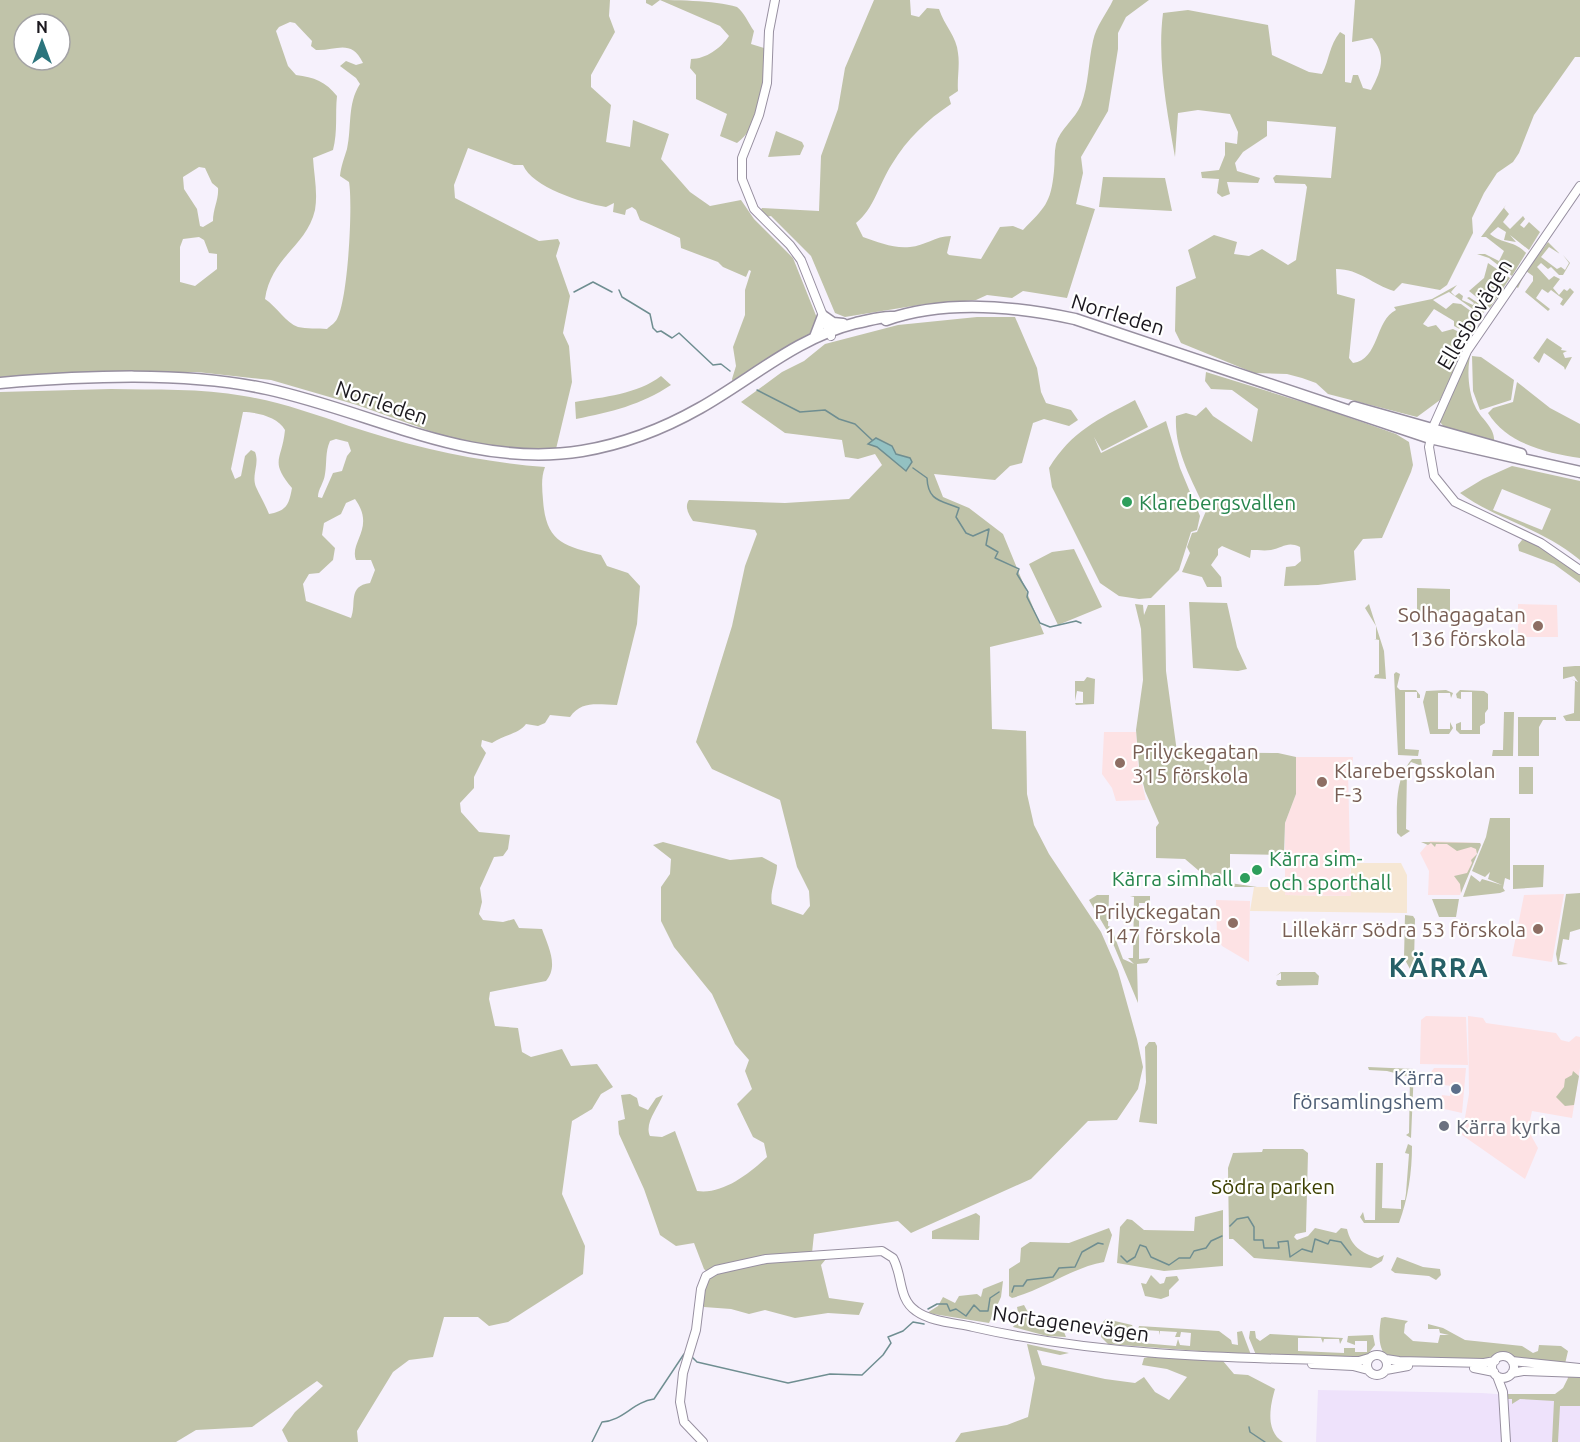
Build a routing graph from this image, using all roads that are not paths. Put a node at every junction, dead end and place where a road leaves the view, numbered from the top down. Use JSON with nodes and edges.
{"nodes":[{"id":1,"x":775,"y":0,"type":"edge"},
{"id":2,"x":1580,"y":186,"type":"edge"},
{"id":3,"x":823,"y":316,"type":"junction"},
{"id":4,"x":893,"y":317,"type":"junction"},
{"id":5,"x":858,"y":323,"type":"junction"},
{"id":6,"x":830,"y":333,"type":"junction"},
{"id":7,"x":815,"y":337,"type":"junction"},
{"id":8,"x":0,"y":383,"type":"edge"},
{"id":9,"x":738,"y":386,"type":"junction"},
{"id":10,"x":1431,"y":433,"type":"junction"},
{"id":11,"x":1580,"y":465,"type":"edge"},
{"id":12,"x":1580,"y":472,"type":"edge"},
{"id":13,"x":1580,"y":570,"type":"edge"},
{"id":14,"x":1369,"y":1358,"type":"junction"},
{"id":15,"x":1386,"y":1359,"type":"junction"},
{"id":16,"x":1289,"y":1360,"type":"junction"},
{"id":17,"x":1495,"y":1361,"type":"junction"},
{"id":18,"x":1512,"y":1361,"type":"junction"},
{"id":19,"x":1580,"y":1368,"type":"edge"},
{"id":20,"x":1368,"y":1370,"type":"junction"},
{"id":21,"x":1386,"y":1370,"type":"junction"},
{"id":22,"x":1580,"y":1373,"type":"edge"},
{"id":23,"x":1496,"y":1374,"type":"junction"},
{"id":24,"x":1510,"y":1375,"type":"junction"},
{"id":25,"x":1503,"y":1392,"type":"junction"},
{"id":26,"x":703,"y":1442,"type":"edge"},
{"id":27,"x":1506,"y":1442,"type":"edge"}],
"edges":[{"from":1,"to":3,"type":"street"},
{"from":2,"to":10,"type":"street","name":"Ellesbovägen"},
{"from":3,"to":5,"type":"highway"},
{"from":3,"to":6,"type":"street"},
{"from":3,"to":7,"type":"highway"},
{"from":4,"to":5,"type":"highway","name":"Norrleden"},
{"from":4,"to":6,"type":"highway","name":"Norrleden"},
{"from":4,"to":10,"type":"highway","name":"Norrleden"},
{"from":5,"to":6,"type":"highway","name":"Norrleden"},
{"from":6,"to":7,"type":"highway","name":"Norrleden"},
{"from":6,"to":9,"type":"highway","name":"Norrleden"},
{"from":7,"to":9,"type":"highway","name":"Norrleden"},
{"from":8,"to":9,"type":"highway","name":"Norrleden"},
{"from":10,"to":11,"type":"highway","name":"Norrleden"},
{"from":10,"to":12,"type":"highway","name":"Norrleden"},
{"from":10,"to":13,"type":"street","name":"Ellesbovägen"},
{"from":14,"to":15,"type":"street","name":"Nortagenevägen"},
{"from":14,"to":16,"type":"street","name":"Nortagenevägen"},
{"from":14,"to":20,"type":"street"},
{"from":15,"to":17,"type":"street","name":"Nortagenevägen"},
{"from":15,"to":21,"type":"street"},
{"from":16,"to":20,"type":"street","name":"Nortagenevägen"},
{"from":16,"to":26,"type":"street","name":"Nortagenevägen"},
{"from":17,"to":18,"type":"street","name":"Nortagenevägen"},
{"from":17,"to":23,"type":"street"},
{"from":18,"to":19,"type":"street","name":"Nortagenevägen"},
{"from":18,"to":24,"type":"street"},
{"from":20,"to":21,"type":"street","name":"Nortagenevägen"},
{"from":21,"to":23,"type":"street","name":"Nortagenevägen"},
{"from":22,"to":24,"type":"street","name":"Nortagenevägen"},
{"from":23,"to":24,"type":"street","name":"Nortagenevägen"},
{"from":23,"to":25,"type":"street"},
{"from":24,"to":25,"type":"street"},
{"from":25,"to":27,"type":"street"}]}
